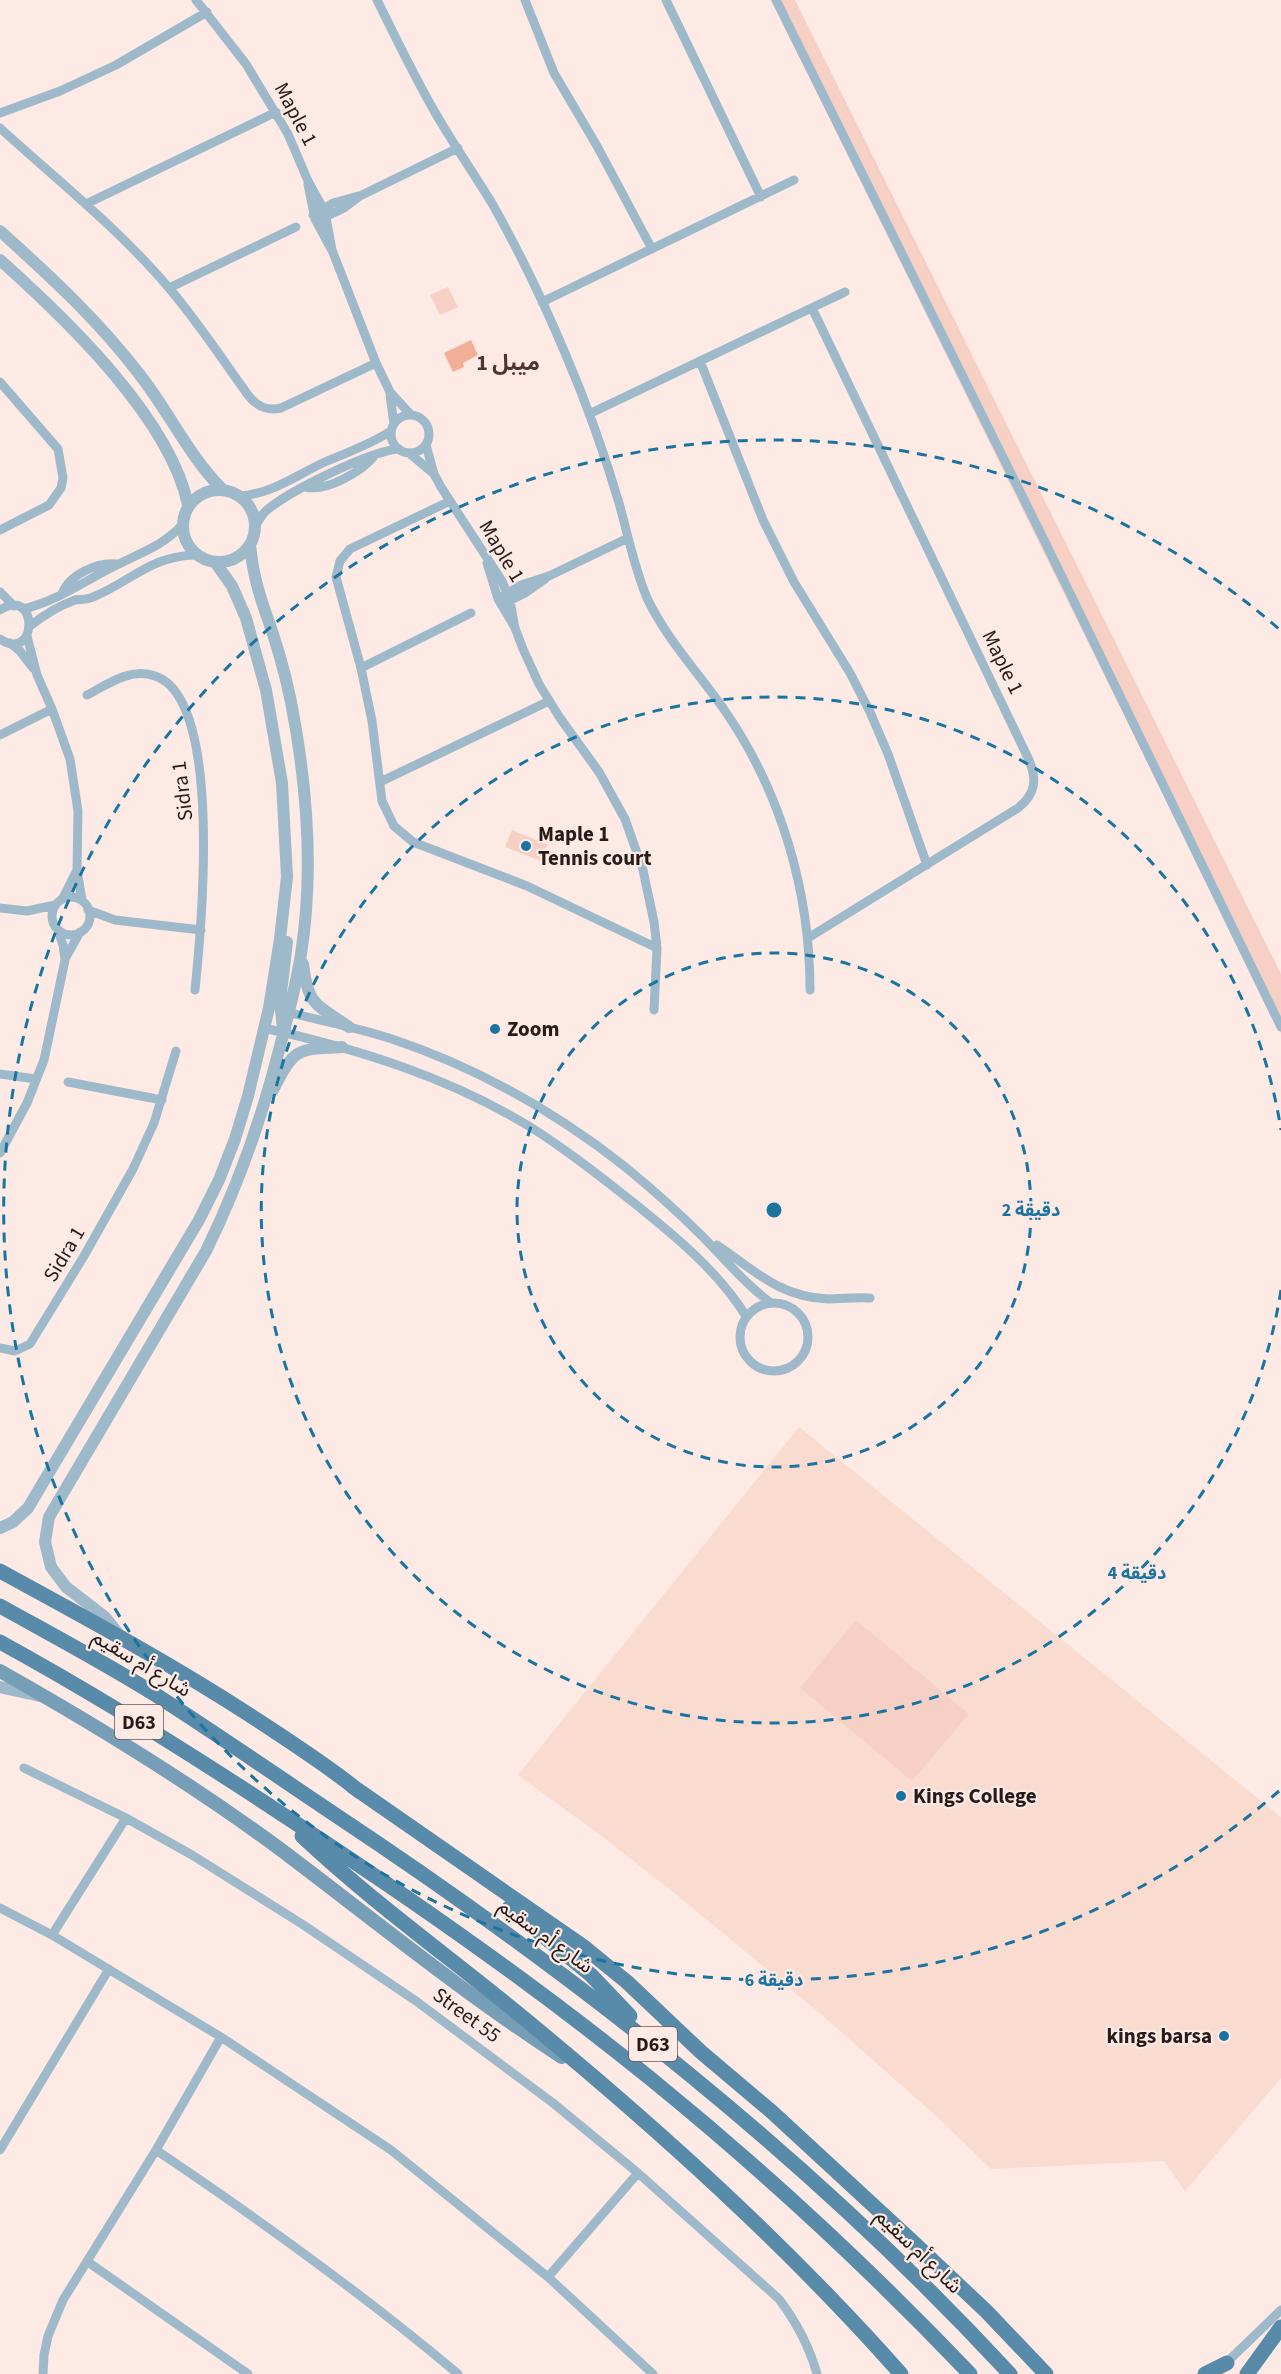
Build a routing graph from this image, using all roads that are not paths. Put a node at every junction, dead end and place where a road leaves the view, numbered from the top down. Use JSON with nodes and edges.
{"nodes":[{"id":1,"x":196,"y":0,"type":"edge"},
{"id":2,"x":377,"y":0,"type":"edge"},
{"id":3,"x":525,"y":0,"type":"edge"},
{"id":4,"x":666,"y":0,"type":"edge"},
{"id":5,"x":777,"y":0,"type":"edge"},
{"id":6,"x":207,"y":12,"type":"junction"},
{"id":7,"x":276,"y":112,"type":"junction"},
{"id":8,"x":0,"y":113,"type":"edge"},
{"id":9,"x":0,"y":128,"type":"edge"},
{"id":10,"x":458,"y":148,"type":"junction"},
{"id":11,"x":794,"y":180,"type":"dead end"},
{"id":12,"x":308,"y":182,"type":"junction"},
{"id":13,"x":760,"y":197,"type":"junction"},
{"id":14,"x":86,"y":204,"type":"junction"},
{"id":15,"x":325,"y":212,"type":"junction"},
{"id":16,"x":314,"y":218,"type":"junction"},
{"id":17,"x":296,"y":227,"type":"dead end"},
{"id":18,"x":0,"y":231,"type":"edge"},
{"id":19,"x":652,"y":249,"type":"junction"},
{"id":20,"x":332,"y":250,"type":"junction"},
{"id":21,"x":0,"y":260,"type":"edge"},
{"id":22,"x":169,"y":288,"type":"junction"},
{"id":23,"x":845,"y":292,"type":"dead end"},
{"id":24,"x":542,"y":302,"type":"junction"},
{"id":25,"x":812,"y":308,"type":"junction"},
{"id":26,"x":700,"y":361,"type":"junction"},
{"id":27,"x":376,"y":363,"type":"junction"},
{"id":28,"x":0,"y":381,"type":"edge"},
{"id":29,"x":390,"y":392,"type":"junction"},
{"id":30,"x":589,"y":414,"type":"junction"},
{"id":31,"x":411,"y":415,"type":"junction"},
{"id":32,"x":393,"y":428,"type":"junction"},
{"id":33,"x":426,"y":445,"type":"junction"},
{"id":34,"x":399,"y":449,"type":"junction"},
{"id":35,"x":409,"y":453,"type":"junction"},
{"id":36,"x":434,"y":474,"type":"junction"},
{"id":37,"x":222,"y":489,"type":"junction"},
{"id":38,"x":241,"y":496,"type":"junction"},
{"id":39,"x":450,"y":501,"type":"junction"},
{"id":40,"x":189,"y":505,"type":"junction"},
{"id":41,"x":182,"y":525,"type":"junction"},
{"id":42,"x":255,"y":526,"type":"junction"},
{"id":43,"x":0,"y":530,"type":"edge"},
{"id":44,"x":628,"y":538,"type":"junction"},
{"id":45,"x":250,"y":544,"type":"junction"},
{"id":46,"x":196,"y":555,"type":"junction"},
{"id":47,"x":486,"y":560,"type":"junction"},
{"id":48,"x":215,"y":562,"type":"junction"},
{"id":49,"x":0,"y":592,"type":"edge"},
{"id":50,"x":509,"y":597,"type":"junction"},
{"id":51,"x":499,"y":602,"type":"junction"},
{"id":52,"x":18,"y":608,"type":"junction"},
{"id":53,"x":0,"y":610,"type":"edge"},
{"id":54,"x":471,"y":613,"type":"dead end"},
{"id":55,"x":515,"y":628,"type":"junction"},
{"id":56,"x":29,"y":631,"type":"junction"},
{"id":57,"x":0,"y":639,"type":"edge"},
{"id":58,"x":10,"y":643,"type":"junction"},
{"id":59,"x":361,"y":668,"type":"junction"},
{"id":60,"x":37,"y":675,"type":"junction"},
{"id":61,"x":87,"y":695,"type":"dead end"},
{"id":62,"x":549,"y":701,"type":"junction"},
{"id":63,"x":52,"y":709,"type":"junction"},
{"id":64,"x":0,"y":735,"type":"edge"},
{"id":65,"x":380,"y":782,"type":"junction"},
{"id":66,"x":927,"y":865,"type":"junction"},
{"id":67,"x":77,"y":870,"type":"junction"},
{"id":68,"x":63,"y":898,"type":"junction"},
{"id":69,"x":82,"y":900,"type":"junction"},
{"id":70,"x":55,"y":905,"type":"junction"},
{"id":71,"x":0,"y":908,"type":"edge"},
{"id":72,"x":88,"y":910,"type":"junction"},
{"id":73,"x":27,"y":911,"type":"junction"},
{"id":74,"x":114,"y":920,"type":"junction"},
{"id":75,"x":56,"y":927,"type":"junction"},
{"id":76,"x":83,"y":929,"type":"junction"},
{"id":77,"x":201,"y":930,"type":"junction"},
{"id":78,"x":808,"y":938,"type":"junction"},
{"id":79,"x":657,"y":948,"type":"junction"},
{"id":80,"x":301,"y":954,"type":"junction"},
{"id":81,"x":65,"y":960,"type":"junction"},
{"id":82,"x":195,"y":990,"type":"dead end"},
{"id":83,"x":810,"y":990,"type":"dead end"},
{"id":84,"x":279,"y":1010,"type":"junction"},
{"id":85,"x":654,"y":1010,"type":"dead end"},
{"id":86,"x":350,"y":1027,"type":"junction"},
{"id":87,"x":1281,"y":1027,"type":"edge"},
{"id":88,"x":264,"y":1028,"type":"junction"},
{"id":89,"x":284,"y":1032,"type":"junction"},
{"id":90,"x":342,"y":1047,"type":"junction"},
{"id":91,"x":176,"y":1051,"type":"dead end"},
{"id":92,"x":0,"y":1074,"type":"edge"},
{"id":93,"x":36,"y":1079,"type":"junction"},
{"id":94,"x":68,"y":1082,"type":"dead end"},
{"id":95,"x":162,"y":1100,"type":"junction"},
{"id":96,"x":262,"y":1112,"type":"junction"},
{"id":97,"x":0,"y":1153,"type":"edge"},
{"id":98,"x":702,"y":1236,"type":"junction"},
{"id":99,"x":870,"y":1298,"type":"dead end"},
{"id":100,"x":771,"y":1303,"type":"junction"},
{"id":101,"x":746,"y":1316,"type":"junction"},
{"id":102,"x":0,"y":1348,"type":"edge"},
{"id":103,"x":0,"y":1528,"type":"edge"},
{"id":104,"x":0,"y":1571,"type":"edge"},
{"id":105,"x":0,"y":1606,"type":"edge"},
{"id":106,"x":120,"y":1636,"type":"junction"},
{"id":107,"x":0,"y":1642,"type":"edge"},
{"id":108,"x":0,"y":1671,"type":"edge"},
{"id":109,"x":0,"y":1687,"type":"edge"},
{"id":110,"x":45,"y":1697,"type":"junction"},
{"id":111,"x":24,"y":1768,"type":"dead end"},
{"id":112,"x":352,"y":1786,"type":"junction"},
{"id":113,"x":274,"y":1809,"type":"junction"},
{"id":114,"x":126,"y":1818,"type":"junction"},
{"id":115,"x":0,"y":1908,"type":"edge"},
{"id":116,"x":52,"y":1935,"type":"junction"},
{"id":117,"x":109,"y":1969,"type":"junction"},
{"id":118,"x":222,"y":2037,"type":"junction"},
{"id":119,"x":649,"y":2040,"type":"junction"},
{"id":120,"x":591,"y":2074,"type":"junction"},
{"id":121,"x":0,"y":2150,"type":"edge"},
{"id":122,"x":156,"y":2150,"type":"junction"},
{"id":123,"x":638,"y":2173,"type":"junction"},
{"id":124,"x":88,"y":2262,"type":"junction"},
{"id":125,"x":548,"y":2277,"type":"junction"},
{"id":126,"x":1281,"y":2310,"type":"edge"},
{"id":127,"x":1281,"y":2327,"type":"edge"},
{"id":128,"x":1022,"y":2348,"type":"junction"},
{"id":129,"x":1227,"y":2363,"type":"junction"},
{"id":130,"x":901,"y":2373,"type":"edge"},
{"id":131,"x":43,"y":2374,"type":"edge"},
{"id":132,"x":248,"y":2374,"type":"edge"},
{"id":133,"x":458,"y":2374,"type":"edge"},
{"id":134,"x":653,"y":2374,"type":"edge"},
{"id":135,"x":817,"y":2374,"type":"edge"},
{"id":136,"x":970,"y":2374,"type":"edge"},
{"id":137,"x":1010,"y":2374,"type":"edge"},
{"id":138,"x":1046,"y":2374,"type":"edge"},
{"id":139,"x":1059,"y":2374,"type":"edge"},
{"id":140,"x":1205,"y":2374,"type":"edge"},
{"id":141,"x":1213,"y":2374,"type":"edge"},
{"id":142,"x":1247,"y":2374,"type":"edge"}],
"edges":[{"from":1,"to":6,"type":"street","name":"Maple 1"},
{"from":2,"to":10,"type":"street"},
{"from":3,"to":19,"type":"street"},
{"from":4,"to":13,"type":"street"},
{"from":5,"to":87,"type":"street"},
{"from":6,"to":7,"type":"street","name":"Maple 1"},
{"from":6,"to":8,"type":"street"},
{"from":7,"to":12,"type":"street","name":"Maple 1"},
{"from":7,"to":14,"type":"street"},
{"from":9,"to":14,"type":"street"},
{"from":10,"to":15,"type":"street"},
{"from":10,"to":24,"type":"street"},
{"from":11,"to":13,"type":"street"},
{"from":12,"to":15,"type":"street","name":"Maple 1"},
{"from":12,"to":16,"type":"street"},
{"from":13,"to":19,"type":"street"},
{"from":14,"to":22,"type":"street"},
{"from":15,"to":16,"type":"street"},
{"from":15,"to":20,"type":"street","name":"Maple 1"},
{"from":16,"to":20,"type":"street"},
{"from":17,"to":22,"type":"street"},
{"from":18,"to":37,"type":"street"},
{"from":19,"to":24,"type":"street"},
{"from":20,"to":27,"type":"street","name":"Maple 1"},
{"from":21,"to":40,"type":"street"},
{"from":22,"to":27,"type":"street"},
{"from":23,"to":25,"type":"street"},
{"from":24,"to":30,"type":"street"},
{"from":25,"to":26,"type":"street"},
{"from":25,"to":66,"type":"street","name":"Maple 1"},
{"from":26,"to":30,"type":"street"},
{"from":26,"to":66,"type":"street"},
{"from":27,"to":29,"type":"street","name":"Maple 1"},
{"from":28,"to":43,"type":"street"},
{"from":29,"to":31,"type":"street"},
{"from":29,"to":32,"type":"street"},
{"from":30,"to":44,"type":"street"},
{"from":31,"to":32,"type":"street"},
{"from":31,"to":33,"type":"street"},
{"from":32,"to":34,"type":"street"},
{"from":32,"to":38,"type":"street"},
{"from":33,"to":35,"type":"street"},
{"from":33,"to":36,"type":"street","name":"Maple 1"},
{"from":34,"to":35,"type":"street"},
{"from":34,"to":42,"type":"street"},
{"from":35,"to":36,"type":"street"},
{"from":36,"to":39,"type":"street","name":"Maple 1"},
{"from":37,"to":38,"type":"street"},
{"from":37,"to":40,"type":"street"},
{"from":38,"to":42,"type":"street"},
{"from":39,"to":47,"type":"street","name":"Maple 1"},
{"from":39,"to":59,"type":"street"},
{"from":40,"to":41,"type":"street"},
{"from":41,"to":46,"type":"street"},
{"from":41,"to":52,"type":"street"},
{"from":42,"to":45,"type":"street"},
{"from":44,"to":50,"type":"street"},
{"from":44,"to":78,"type":"street"},
{"from":45,"to":48,"type":"street"},
{"from":45,"to":80,"type":"street"},
{"from":46,"to":48,"type":"street"},
{"from":46,"to":56,"type":"street"},
{"from":47,"to":50,"type":"street","name":"Maple 1"},
{"from":47,"to":51,"type":"street"},
{"from":48,"to":84,"type":"street"},
{"from":49,"to":52,"type":"street"},
{"from":50,"to":51,"type":"street"},
{"from":50,"to":55,"type":"street","name":"Maple 1"},
{"from":51,"to":55,"type":"street"},
{"from":52,"to":53,"type":"street"},
{"from":52,"to":56,"type":"street"},
{"from":54,"to":59,"type":"street"},
{"from":55,"to":62,"type":"street","name":"Maple 1"},
{"from":56,"to":58,"type":"street"},
{"from":56,"to":60,"type":"street"},
{"from":57,"to":58,"type":"street"},
{"from":58,"to":60,"type":"street"},
{"from":59,"to":65,"type":"street"},
{"from":60,"to":63,"type":"street"},
{"from":61,"to":77,"type":"street","name":"Sidra 1"},
{"from":62,"to":65,"type":"street"},
{"from":62,"to":79,"type":"street","name":"Maple 1"},
{"from":63,"to":64,"type":"street"},
{"from":63,"to":67,"type":"street"},
{"from":65,"to":79,"type":"street"},
{"from":66,"to":78,"type":"street","name":"Maple 1"},
{"from":67,"to":68,"type":"street"},
{"from":67,"to":69,"type":"street"},
{"from":68,"to":69,"type":"street"},
{"from":68,"to":70,"type":"street"},
{"from":69,"to":72,"type":"street"},
{"from":70,"to":73,"type":"street"},
{"from":70,"to":75,"type":"street"},
{"from":71,"to":73,"type":"street"},
{"from":72,"to":74,"type":"street"},
{"from":72,"to":76,"type":"street"},
{"from":73,"to":75,"type":"street"},
{"from":74,"to":76,"type":"street"},
{"from":74,"to":77,"type":"street"},
{"from":75,"to":76,"type":"street"},
{"from":75,"to":81,"type":"street"},
{"from":76,"to":81,"type":"street"},
{"from":77,"to":82,"type":"street","name":"Sidra 1"},
{"from":78,"to":83,"type":"street"},
{"from":79,"to":85,"type":"street","name":"Maple 1"},
{"from":80,"to":84,"type":"street"},
{"from":80,"to":86,"type":"street"},
{"from":81,"to":93,"type":"street"},
{"from":84,"to":86,"type":"street"},
{"from":84,"to":88,"type":"street"},
{"from":84,"to":89,"type":"street"},
{"from":86,"to":98,"type":"street"},
{"from":88,"to":89,"type":"street"},
{"from":88,"to":103,"type":"street"},
{"from":89,"to":90,"type":"street"},
{"from":89,"to":96,"type":"street"},
{"from":90,"to":96,"type":"street"},
{"from":90,"to":101,"type":"street"},
{"from":91,"to":95,"type":"street","name":"Sidra 1"},
{"from":92,"to":93,"type":"street"},
{"from":93,"to":97,"type":"street"},
{"from":94,"to":95,"type":"street"},
{"from":95,"to":102,"type":"street","name":"Sidra 1"},
{"from":96,"to":106,"type":"street"},
{"from":98,"to":99,"type":"street"},
{"from":98,"to":100,"type":"street"},
{"from":100,"to":101,"type":"street"},
{"from":100,"to":101,"type":"street"},
{"from":104,"to":106,"type":"main road"},
{"from":105,"to":119,"type":"main road","name":"شارع أم سقيم","number":"D63"},
{"from":106,"to":112,"type":"main road"},
{"from":107,"to":113,"type":"main road","number":"D63"},
{"from":108,"to":110,"type":"main road"},
{"from":109,"to":110,"type":"street"},
{"from":110,"to":120,"type":"main road"},
{"from":111,"to":114,"type":"street","name":"Street 55"},
{"from":112,"to":119,"type":"main road"},
{"from":112,"to":128,"type":"main road","name":"شارع أم سقيم","number":"D63"},
{"from":113,"to":120,"type":"main road","number":"D63"},
{"from":113,"to":136,"type":"main road","number":"D63"},
{"from":114,"to":116,"type":"street"},
{"from":114,"to":123,"type":"street","name":"Street 55"},
{"from":115,"to":116,"type":"street"},
{"from":116,"to":117,"type":"street"},
{"from":117,"to":118,"type":"street"},
{"from":117,"to":121,"type":"street"},
{"from":118,"to":122,"type":"street"},
{"from":118,"to":125,"type":"street"},
{"from":119,"to":137,"type":"main road","name":"شارع أم سقيم","number":"D63"},
{"from":120,"to":130,"type":"main road","number":"D63"},
{"from":122,"to":124,"type":"street"},
{"from":122,"to":133,"type":"street"},
{"from":123,"to":125,"type":"street"},
{"from":123,"to":135,"type":"street","name":"Street 55"},
{"from":124,"to":131,"type":"street"},
{"from":124,"to":132,"type":"street"},
{"from":125,"to":134,"type":"street"},
{"from":126,"to":129,"type":"street"},
{"from":127,"to":142,"type":"main road"},
{"from":128,"to":138,"type":"main road","name":"شارع أم سقيم","number":"D63"},
{"from":128,"to":139,"type":"main road"},
{"from":129,"to":140,"type":"main road"},
{"from":129,"to":141,"type":"street"}]}
